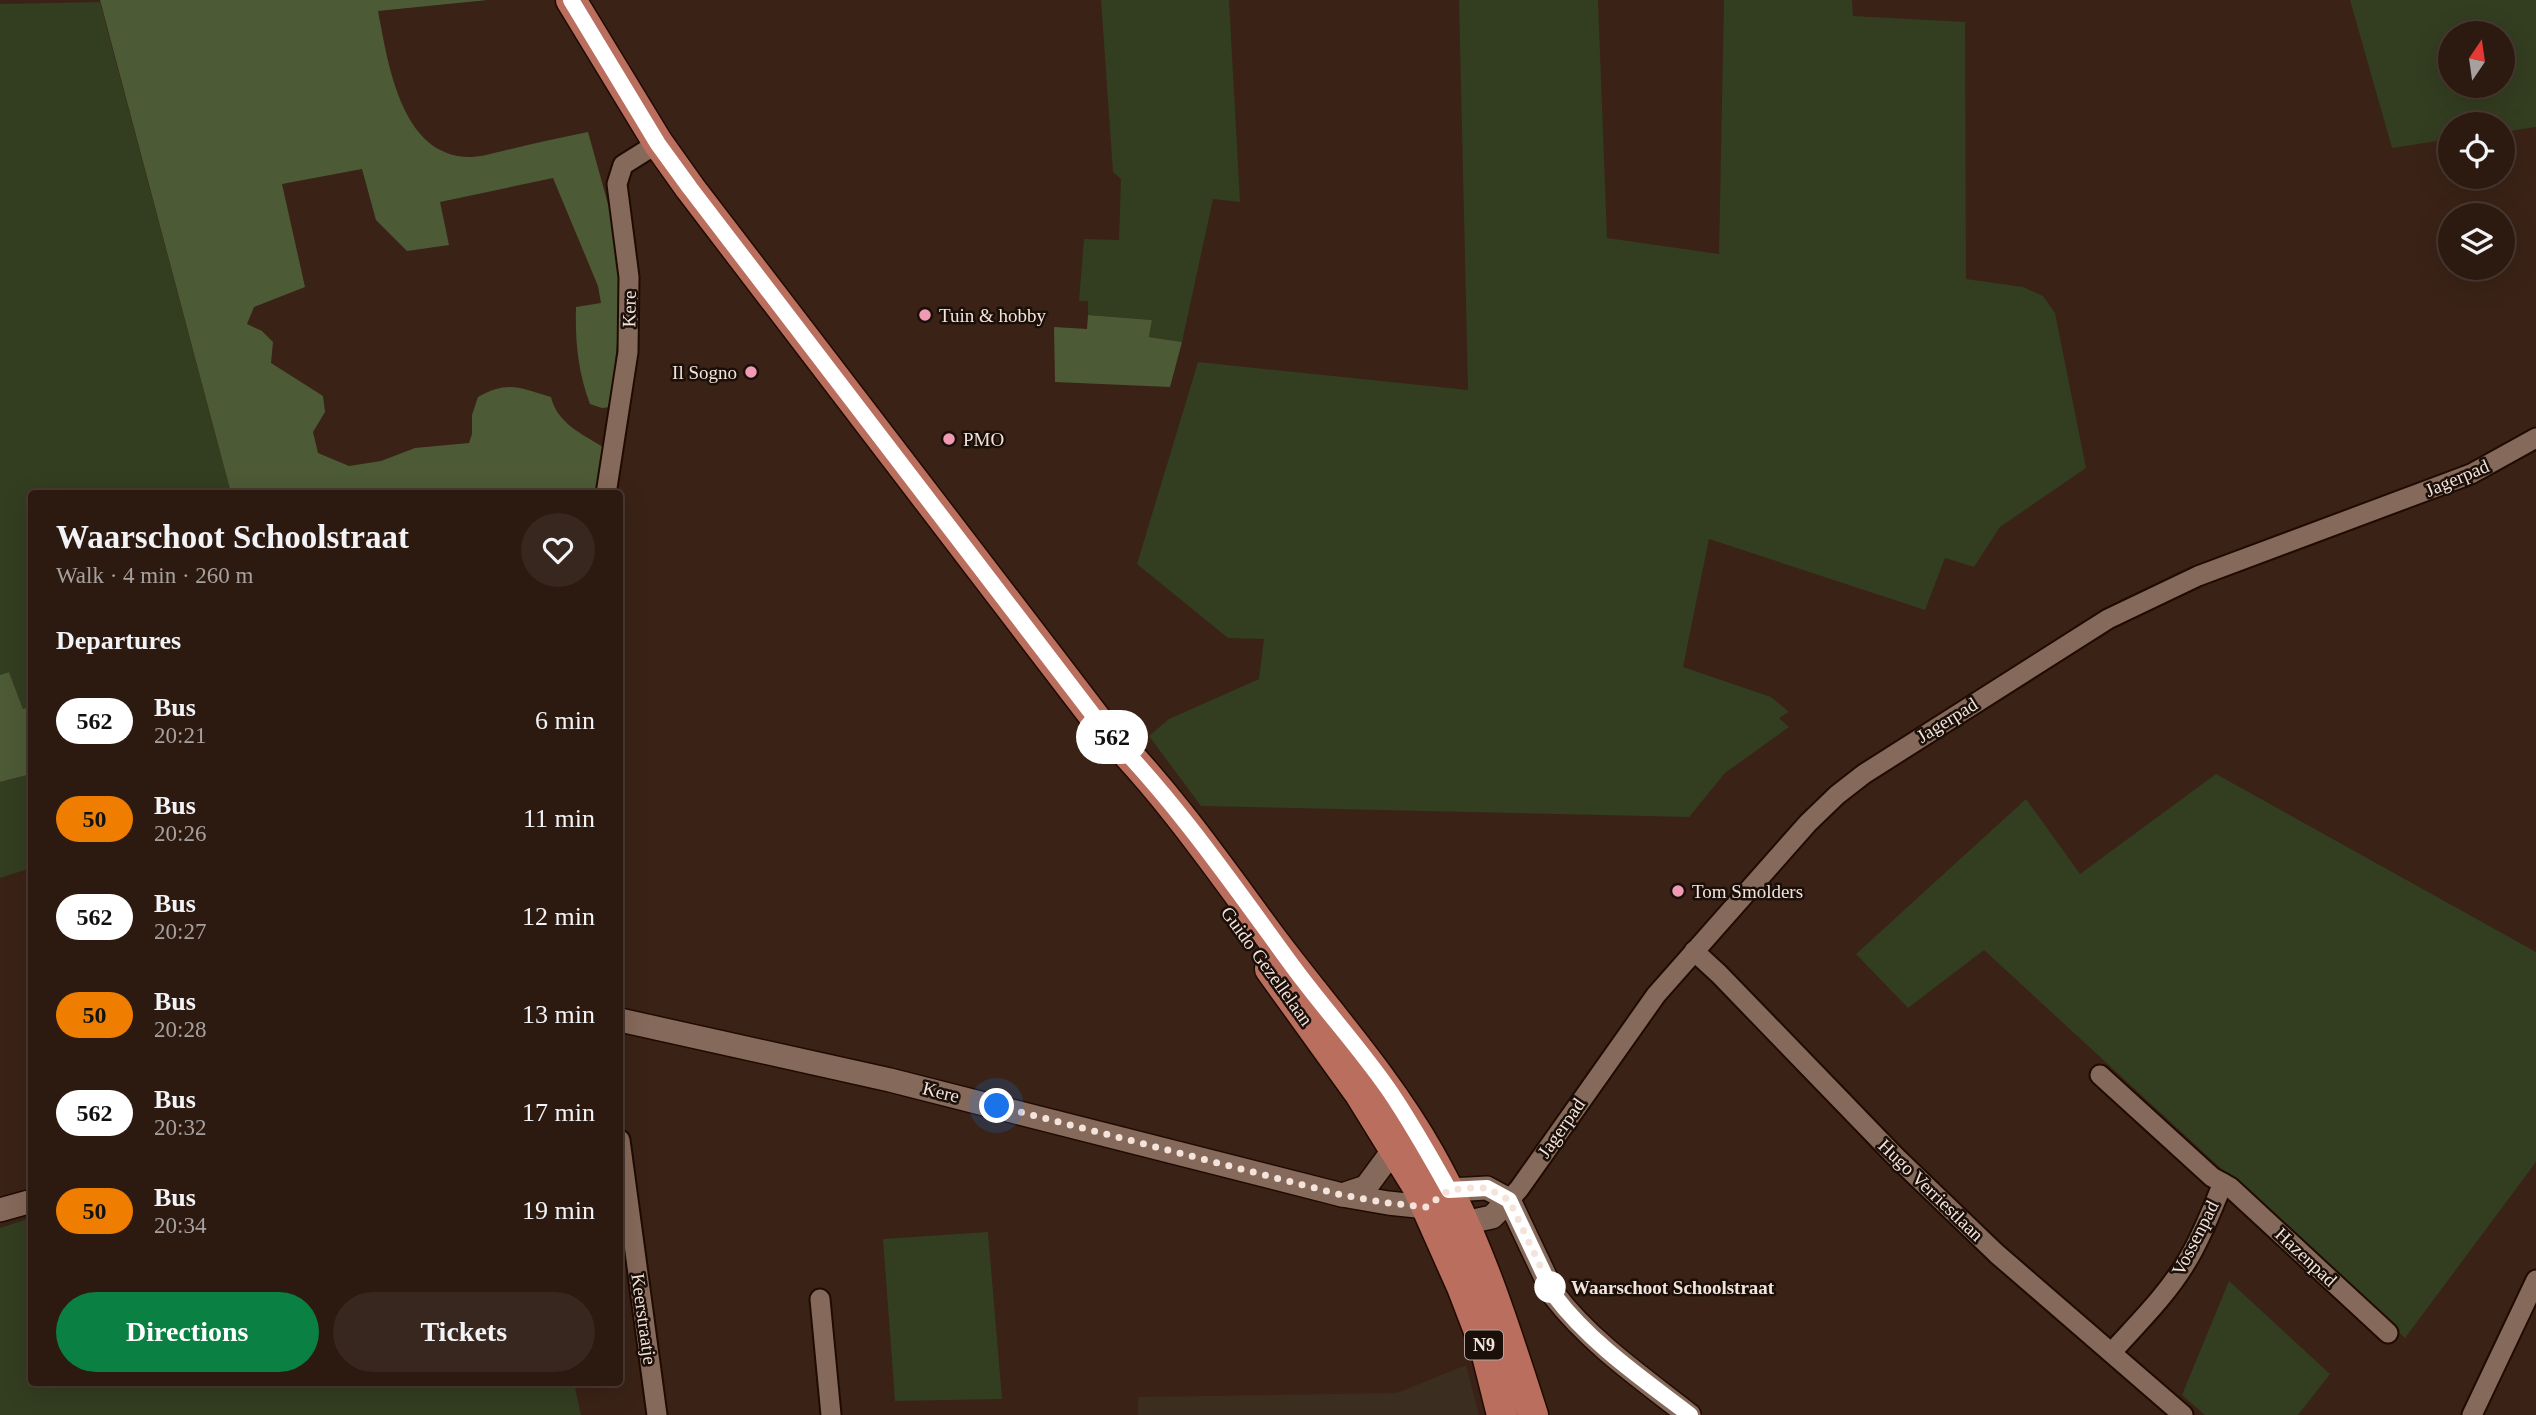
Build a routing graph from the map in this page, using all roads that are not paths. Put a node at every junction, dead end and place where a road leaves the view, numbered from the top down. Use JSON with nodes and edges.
{"nodes":[{"id":1,"x":572,"y":0,"type":"edge"},
{"id":2,"x":658,"y":144,"type":"junction"},
{"id":3,"x":2536,"y":438,"type":"edge"},
{"id":4,"x":607,"y":490,"type":"edge"},
{"id":5,"x":1694,"y":951,"type":"junction"},
{"id":6,"x":1301,"y":994,"type":"junction"},
{"id":7,"x":623,"y":1021,"type":"edge"},
{"id":8,"x":2100,"y":1074,"type":"dead end"},
{"id":9,"x":1394,"y":1149,"type":"junction"},
{"id":10,"x":623,"y":1162,"type":"edge"},
{"id":11,"x":2223,"y":1182,"type":"junction"},
{"id":12,"x":1342,"y":1195,"type":"junction"},
{"id":13,"x":1438,"y":1198,"type":"junction"},
{"id":14,"x":1509,"y":1200,"type":"junction"},
{"id":15,"x":28,"y":1202,"type":"edge"},
{"id":16,"x":0,"y":1210,"type":"edge"},
{"id":17,"x":1464,"y":1223,"type":"junction"},
{"id":18,"x":2536,"y":1280,"type":"edge"},
{"id":19,"x":820,"y":1299,"type":"dead end"},
{"id":20,"x":2388,"y":1333,"type":"dead end"},
{"id":21,"x":2112,"y":1352,"type":"junction"},
{"id":22,"x":657,"y":1415,"type":"edge"},
{"id":23,"x":831,"y":1415,"type":"edge"},
{"id":24,"x":1502,"y":1415,"type":"edge"},
{"id":25,"x":1533,"y":1415,"type":"edge"},
{"id":26,"x":1689,"y":1415,"type":"edge"},
{"id":27,"x":2183,"y":1415,"type":"edge"},
{"id":28,"x":2472,"y":1415,"type":"edge"}],
"edges":[{"from":1,"to":2,"type":"main road","number":"N9"},
{"from":2,"to":4,"type":"street","name":"Kere"},
{"from":2,"to":6,"type":"main road","name":"Guido Gezellelaan","number":"N9"},
{"from":3,"to":5,"type":"street","name":"Jagerpad"},
{"from":5,"to":14,"type":"street","name":"Jagerpad"},
{"from":5,"to":21,"type":"street","name":"Hugo Verriestlaan"},
{"from":6,"to":9,"type":"main road","name":"Guido Gezellelaan","number":"N9"},
{"from":6,"to":13,"type":"main road","name":"Guido Gezellelaan","number":"N9"},
{"from":7,"to":12,"type":"street","name":"Kere"},
{"from":8,"to":11,"type":"street","name":"Vossenpad"},
{"from":9,"to":12,"type":"street"},
{"from":9,"to":13,"type":"main road","name":"Guido Gezellelaan","number":"N9"},
{"from":10,"to":22,"type":"street","name":"Keerstraatje"},
{"from":11,"to":20,"type":"street","name":"Hazenpad"},
{"from":11,"to":21,"type":"street","name":"Vossenpad"},
{"from":12,"to":13,"type":"street","name":"Kere"},
{"from":13,"to":14,"type":"street","name":"Kere"},
{"from":13,"to":17,"type":"main road","number":"N9"},
{"from":13,"to":24,"type":"main road","number":"N9"},
{"from":14,"to":17,"type":"street"},
{"from":14,"to":26,"type":"street"},
{"from":15,"to":16,"type":"street"},
{"from":17,"to":25,"type":"main road","number":"N9"},
{"from":18,"to":28,"type":"street"},
{"from":19,"to":23,"type":"street"},
{"from":21,"to":27,"type":"street","name":"Hugo Verriestlaan"}]}
